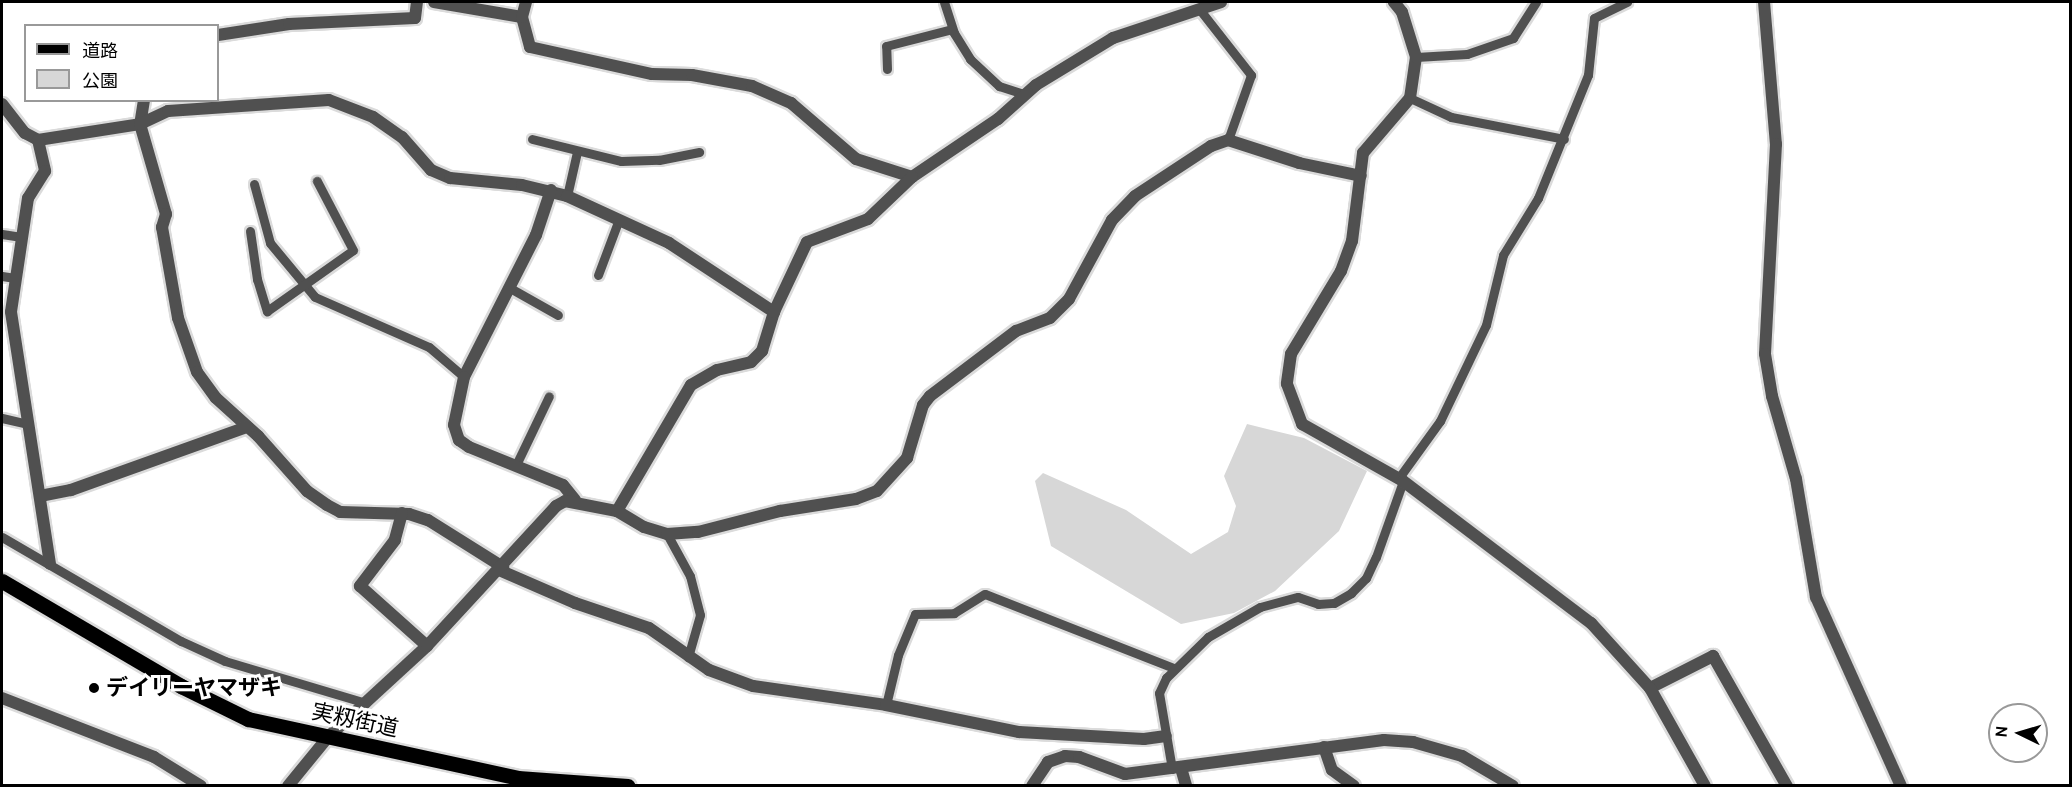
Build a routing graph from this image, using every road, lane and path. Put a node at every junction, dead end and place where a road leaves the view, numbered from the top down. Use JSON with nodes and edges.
{"nodes":[{"id":1,"x":417,"y":2,"type":"edge"},
{"id":2,"x":434,"y":2,"type":"edge"},
{"id":3,"x":526,"y":2,"type":"edge"},
{"id":4,"x":944,"y":2,"type":"edge"},
{"id":5,"x":1221,"y":2,"type":"edge"},
{"id":6,"x":1394,"y":2,"type":"edge"},
{"id":7,"x":1536,"y":2,"type":"edge"},
{"id":8,"x":1627,"y":2,"type":"edge"},
{"id":9,"x":1764,"y":2,"type":"edge"},
{"id":10,"x":1200,"y":10,"type":"junction"},
{"id":11,"x":522,"y":17,"type":"junction"},
{"id":12,"x":952,"y":29,"type":"junction"},
{"id":13,"x":219,"y":35,"type":"edge"},
{"id":14,"x":1416,"y":57,"type":"junction"},
{"id":15,"x":887,"y":69,"type":"dead end"},
{"id":16,"x":1024,"y":94,"type":"junction"},
{"id":17,"x":1410,"y":98,"type":"junction"},
{"id":18,"x":144,"y":102,"type":"edge"},
{"id":19,"x":2,"y":104,"type":"edge"},
{"id":20,"x":140,"y":124,"type":"junction"},
{"id":21,"x":532,"y":139,"type":"dead end"},
{"id":22,"x":1564,"y":139,"type":"junction"},
{"id":23,"x":38,"y":140,"type":"junction"},
{"id":24,"x":1228,"y":140,"type":"junction"},
{"id":25,"x":577,"y":152,"type":"junction"},
{"id":26,"x":699,"y":152,"type":"dead end"},
{"id":27,"x":1361,"y":176,"type":"junction"},
{"id":28,"x":912,"y":177,"type":"junction"},
{"id":29,"x":317,"y":181,"type":"dead end"},
{"id":30,"x":254,"y":184,"type":"dead end"},
{"id":31,"x":551,"y":190,"type":"junction"},
{"id":32,"x":567,"y":196,"type":"junction"},
{"id":33,"x":619,"y":219,"type":"junction"},
{"id":34,"x":250,"y":231,"type":"dead end"},
{"id":35,"x":2,"y":234,"type":"edge"},
{"id":36,"x":20,"y":237,"type":"junction"},
{"id":37,"x":598,"y":275,"type":"dead end"},
{"id":38,"x":2,"y":276,"type":"edge"},
{"id":39,"x":15,"y":278,"type":"junction"},
{"id":40,"x":305,"y":286,"type":"junction"},
{"id":41,"x":510,"y":288,"type":"junction"},
{"id":42,"x":774,"y":312,"type":"junction"},
{"id":43,"x":558,"y":315,"type":"dead end"},
{"id":44,"x":464,"y":377,"type":"junction"},
{"id":45,"x":549,"y":396,"type":"dead end"},
{"id":46,"x":2,"y":418,"type":"edge"},
{"id":47,"x":27,"y":424,"type":"junction"},
{"id":48,"x":247,"y":427,"type":"junction"},
{"id":49,"x":516,"y":465,"type":"junction"},
{"id":50,"x":1401,"y":480,"type":"junction"},
{"id":51,"x":40,"y":496,"type":"junction"},
{"id":52,"x":575,"y":500,"type":"junction"},
{"id":53,"x":617,"y":511,"type":"junction"},
{"id":54,"x":402,"y":513,"type":"junction"},
{"id":55,"x":667,"y":534,"type":"junction"},
{"id":56,"x":2,"y":537,"type":"edge"},
{"id":57,"x":50,"y":564,"type":"junction"},
{"id":58,"x":501,"y":568,"type":"junction"},
{"id":59,"x":2,"y":581,"type":"edge"},
{"id":60,"x":427,"y":646,"type":"junction"},
{"id":61,"x":688,"y":657,"type":"junction"},
{"id":62,"x":1174,"y":668,"type":"junction"},
{"id":63,"x":1650,"y":688,"type":"junction"},
{"id":64,"x":2,"y":698,"type":"edge"},
{"id":65,"x":366,"y":703,"type":"junction"},
{"id":66,"x":886,"y":705,"type":"junction"},
{"id":67,"x":1166,"y":736,"type":"junction"},
{"id":68,"x":328,"y":737,"type":"junction"},
{"id":69,"x":1324,"y":747,"type":"junction"},
{"id":70,"x":1176,"y":768,"type":"junction"},
{"id":71,"x":518,"y":778,"type":"junction"},
{"id":72,"x":201,"y":786,"type":"edge"},
{"id":73,"x":288,"y":786,"type":"edge"},
{"id":74,"x":536,"y":786,"type":"edge"},
{"id":75,"x":628,"y":786,"type":"edge"},
{"id":76,"x":1032,"y":786,"type":"edge"},
{"id":77,"x":1186,"y":786,"type":"edge"},
{"id":78,"x":1354,"y":786,"type":"edge"},
{"id":79,"x":1513,"y":786,"type":"edge"},
{"id":80,"x":1706,"y":786,"type":"edge"},
{"id":81,"x":1787,"y":786,"type":"edge"},
{"id":82,"x":1901,"y":786,"type":"edge"}],
"edges":[{"from":1,"to":13,"type":"street"},
{"from":2,"to":11,"type":"street"},
{"from":3,"to":11,"type":"street"},
{"from":4,"to":12,"type":"lane"},
{"from":5,"to":10,"type":"street"},
{"from":6,"to":14,"type":"street"},
{"from":7,"to":14,"type":"lane"},
{"from":8,"to":22,"type":"lane"},
{"from":9,"to":82,"type":"street"},
{"from":10,"to":16,"type":"street"},
{"from":10,"to":24,"type":"lane"},
{"from":11,"to":28,"type":"street"},
{"from":12,"to":15,"type":"lane"},
{"from":12,"to":16,"type":"lane"},
{"from":14,"to":17,"type":"street"},
{"from":16,"to":28,"type":"street"},
{"from":17,"to":22,"type":"lane"},
{"from":17,"to":27,"type":"street"},
{"from":18,"to":20,"type":"street"},
{"from":19,"to":23,"type":"street"},
{"from":20,"to":23,"type":"street"},
{"from":20,"to":31,"type":"street"},
{"from":20,"to":48,"type":"street"},
{"from":21,"to":25,"type":"lane"},
{"from":22,"to":50,"type":"lane"},
{"from":23,"to":36,"type":"street"},
{"from":24,"to":27,"type":"street"},
{"from":24,"to":55,"type":"street"},
{"from":25,"to":26,"type":"lane"},
{"from":25,"to":32,"type":"lane"},
{"from":27,"to":50,"type":"street"},
{"from":28,"to":42,"type":"street"},
{"from":29,"to":40,"type":"lane"},
{"from":30,"to":40,"type":"lane"},
{"from":31,"to":32,"type":"street"},
{"from":31,"to":41,"type":"street"},
{"from":32,"to":33,"type":"street"},
{"from":33,"to":37,"type":"lane"},
{"from":33,"to":42,"type":"street"},
{"from":34,"to":40,"type":"lane"},
{"from":35,"to":36,"type":"lane"},
{"from":36,"to":39,"type":"street"},
{"from":38,"to":39,"type":"lane"},
{"from":39,"to":47,"type":"street"},
{"from":40,"to":44,"type":"lane"},
{"from":41,"to":43,"type":"lane"},
{"from":41,"to":44,"type":"street"},
{"from":42,"to":53,"type":"street"},
{"from":44,"to":49,"type":"street"},
{"from":45,"to":49,"type":"lane"},
{"from":46,"to":47,"type":"lane"},
{"from":47,"to":51,"type":"street"},
{"from":48,"to":51,"type":"street"},
{"from":48,"to":54,"type":"street"},
{"from":49,"to":52,"type":"street"},
{"from":50,"to":62,"type":"lane"},
{"from":50,"to":63,"type":"street"},
{"from":51,"to":57,"type":"street"},
{"from":52,"to":53,"type":"street"},
{"from":52,"to":58,"type":"street"},
{"from":53,"to":55,"type":"street"},
{"from":54,"to":58,"type":"street"},
{"from":54,"to":60,"type":"street"},
{"from":55,"to":61,"type":"lane"},
{"from":56,"to":57,"type":"lane"},
{"from":57,"to":65,"type":"lane"},
{"from":58,"to":60,"type":"street"},
{"from":58,"to":61,"type":"street"},
{"from":59,"to":68,"type":"main road","name":"実籾街道"},
{"from":60,"to":65,"type":"street"},
{"from":61,"to":66,"type":"street"},
{"from":62,"to":66,"type":"lane"},
{"from":62,"to":67,"type":"lane"},
{"from":63,"to":80,"type":"street"},
{"from":63,"to":81,"type":"street"},
{"from":64,"to":72,"type":"street"},
{"from":65,"to":68,"type":"street"},
{"from":66,"to":67,"type":"street"},
{"from":67,"to":70,"type":"lane"},
{"from":68,"to":71,"type":"main road","name":"実籾街道"},
{"from":68,"to":73,"type":"street"},
{"from":69,"to":70,"type":"street"},
{"from":69,"to":78,"type":"street"},
{"from":69,"to":79,"type":"street"},
{"from":70,"to":76,"type":"street"},
{"from":70,"to":77,"type":"street"},
{"from":71,"to":74,"type":"main road","name":"実籾街道"},
{"from":71,"to":75,"type":"main road","name":"実籾街道"}]}
